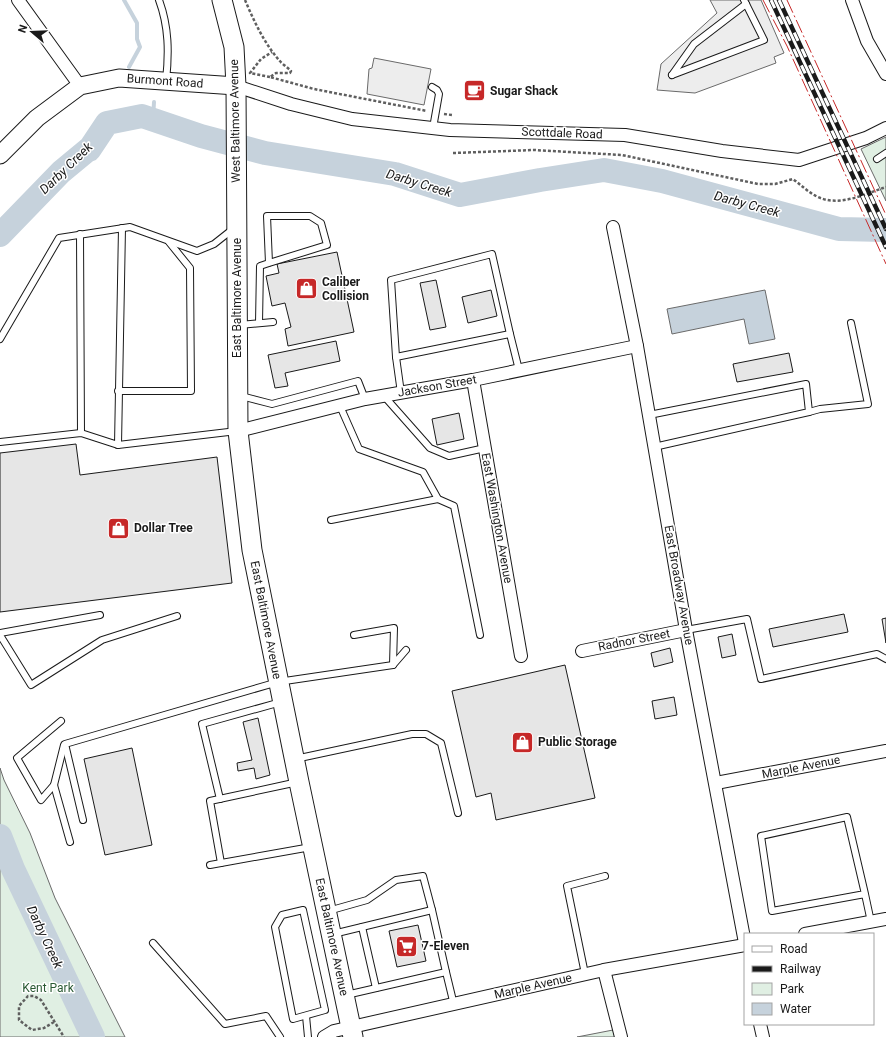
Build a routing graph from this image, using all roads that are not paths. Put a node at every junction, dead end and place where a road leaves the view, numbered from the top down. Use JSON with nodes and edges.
{"nodes":[{"id":1,"x":18,"y":0,"type":"edge"},
{"id":2,"x":159,"y":0,"type":"edge"},
{"id":3,"x":222,"y":0,"type":"edge"},
{"id":4,"x":852,"y":0,"type":"edge"},
{"id":5,"x":745,"y":2,"type":"edge"},
{"id":6,"x":886,"y":74,"type":"edge"},
{"id":7,"x":166,"y":81,"type":"junction"},
{"id":8,"x":80,"y":86,"type":"junction"},
{"id":9,"x":432,"y":87,"type":"dead end"},
{"id":10,"x":236,"y":95,"type":"junction"},
{"id":11,"x":433,"y":128,"type":"junction"},
{"id":12,"x":886,"y":128,"type":"edge"},
{"id":13,"x":886,"y":153,"type":"edge"},
{"id":14,"x":0,"y":155,"type":"edge"},
{"id":15,"x":876,"y":159,"type":"dead end"},
{"id":16,"x":236,"y":196,"type":"joint"},
{"id":17,"x":236,"y":227,"type":"junction"},
{"id":18,"x":613,"y":227,"type":"dead end"},
{"id":19,"x":122,"y":228,"type":"junction"},
{"id":20,"x":80,"y":234,"type":"junction"},
{"id":21,"x":168,"y":240,"type":"junction"},
{"id":22,"x":268,"y":263,"type":"junction"},
{"id":23,"x":273,"y":322,"type":"dead end"},
{"id":24,"x":259,"y":323,"type":"junction"},
{"id":25,"x":851,"y":323,"type":"dead end"},
{"id":26,"x":237,"y":325,"type":"junction"},
{"id":27,"x":510,"y":334,"type":"junction"},
{"id":28,"x":0,"y":339,"type":"edge"},
{"id":29,"x":636,"y":346,"type":"junction"},
{"id":30,"x":396,"y":357,"type":"junction"},
{"id":31,"x":519,"y":370,"type":"junction"},
{"id":32,"x":473,"y":380,"type":"junction"},
{"id":33,"x":118,"y":391,"type":"junction"},
{"id":34,"x":401,"y":393,"type":"junction"},
{"id":35,"x":237,"y":395,"type":"junction"},
{"id":36,"x":384,"y":396,"type":"junction"},
{"id":37,"x":365,"y":399,"type":"junction"},
{"id":38,"x":340,"y":406,"type":"junction"},
{"id":39,"x":809,"y":412,"type":"junction"},
{"id":40,"x":649,"y":415,"type":"junction"},
{"id":41,"x":238,"y":431,"type":"junction"},
{"id":42,"x":81,"y":433,"type":"junction"},
{"id":43,"x":0,"y":442,"type":"edge"},
{"id":44,"x":118,"y":445,"type":"junction"},
{"id":45,"x":654,"y":447,"type":"junction"},
{"id":46,"x":485,"y":448,"type":"junction"},
{"id":47,"x":438,"y":499,"type":"junction"},
{"id":48,"x":331,"y":520,"type":"dead end"},
{"id":49,"x":100,"y":615,"type":"dead end"},
{"id":50,"x":178,"y":616,"type":"dead end"},
{"id":51,"x":686,"y":630,"type":"junction"},
{"id":52,"x":0,"y":634,"type":"edge"},
{"id":53,"x":354,"y":635,"type":"dead end"},
{"id":54,"x":480,"y":635,"type":"dead end"},
{"id":55,"x":406,"y":650,"type":"dead end"},
{"id":56,"x":582,"y":651,"type":"dead end"},
{"id":57,"x":521,"y":656,"type":"dead end"},
{"id":58,"x":886,"y":659,"type":"edge"},
{"id":59,"x":393,"y":665,"type":"junction"},
{"id":60,"x":278,"y":682,"type":"junction"},
{"id":61,"x":282,"y":702,"type":"junction"},
{"id":62,"x":61,"y":721,"type":"dead end"},
{"id":63,"x":65,"y":744,"type":"junction"},
{"id":64,"x":886,"y":751,"type":"edge"},
{"id":65,"x":294,"y":759,"type":"junction"},
{"id":66,"x":299,"y":782,"type":"junction"},
{"id":67,"x":716,"y":783,"type":"junction"},
{"id":68,"x":54,"y":785,"type":"junction"},
{"id":69,"x":220,"y":799,"type":"junction"},
{"id":70,"x":458,"y":813,"type":"dead end"},
{"id":71,"x":83,"y":820,"type":"dead end"},
{"id":72,"x":70,"y":842,"type":"dead end"},
{"id":73,"x":312,"y":847,"type":"junction"},
{"id":74,"x":221,"y":863,"type":"junction"},
{"id":75,"x":210,"y":865,"type":"dead end"},
{"id":76,"x":605,"y":876,"type":"dead end"},
{"id":77,"x":865,"y":894,"type":"junction"},
{"id":78,"x":432,"y":910,"type":"junction"},
{"id":79,"x":327,"y":911,"type":"junction"},
{"id":80,"x":886,"y":919,"type":"edge"},
{"id":81,"x":870,"y":922,"type":"junction"},
{"id":82,"x":362,"y":927,"type":"junction"},
{"id":83,"x":810,"y":933,"type":"edge"},
{"id":84,"x":331,"y":934,"type":"junction"},
{"id":85,"x":744,"y":938,"type":"edge"},
{"id":86,"x":153,"y":942,"type":"dead end"},
{"id":87,"x":744,"y":944,"type":"edge"},
{"id":88,"x":604,"y":970,"type":"junction"},
{"id":89,"x":446,"y":972,"type":"junction"},
{"id":90,"x":585,"y":974,"type":"junction"},
{"id":91,"x":376,"y":988,"type":"junction"},
{"id":92,"x":344,"y":995,"type":"junction"},
{"id":93,"x":454,"y":1005,"type":"junction"},
{"id":94,"x":306,"y":1016,"type":"junction"},
{"id":95,"x":760,"y":1025,"type":"edge"},
{"id":96,"x":352,"y":1033,"type":"edge"},
{"id":97,"x":280,"y":1037,"type":"edge"},
{"id":98,"x":308,"y":1037,"type":"edge"},
{"id":99,"x":324,"y":1037,"type":"edge"},
{"id":100,"x":621,"y":1037,"type":"edge"},
{"id":101,"x":763,"y":1037,"type":"edge"}],
"edges":[{"from":1,"to":8,"type":"street"},
{"from":2,"to":7,"type":"lane"},
{"from":3,"to":10,"type":"main road","name":"West Baltimore Avenue"},
{"from":4,"to":6,"type":"street"},
{"from":5,"to":5,"type":"lane"},
{"from":7,"to":8,"type":"street","name":"Burmont Road"},
{"from":7,"to":10,"type":"street","name":"Burmont Road"},
{"from":8,"to":14,"type":"street","name":"Burmont Road"},
{"from":9,"to":11,"type":"lane"},
{"from":10,"to":11,"type":"street","name":"Scottdale Road"},
{"from":10,"to":16,"type":"main road","name":"West Baltimore Avenue"},
{"from":11,"to":12,"type":"street","name":"Scottdale Road"},
{"from":13,"to":15,"type":"lane"},
{"from":16,"to":17,"type":"main road","name":"East Baltimore Avenue"},
{"from":17,"to":21,"type":"lane"},
{"from":17,"to":26,"type":"main road","name":"East Baltimore Avenue"},
{"from":18,"to":29,"type":"street","name":"East Broadway Avenue"},
{"from":19,"to":20,"type":"lane"},
{"from":19,"to":21,"type":"lane"},
{"from":19,"to":33,"type":"lane"},
{"from":20,"to":28,"type":"lane"},
{"from":20,"to":42,"type":"lane"},
{"from":21,"to":33,"type":"lane"},
{"from":22,"to":22,"type":"lane"},
{"from":22,"to":24,"type":"lane"},
{"from":23,"to":24,"type":"lane"},
{"from":24,"to":26,"type":"lane"},
{"from":25,"to":39,"type":"lane"},
{"from":26,"to":35,"type":"main road","name":"East Baltimore Avenue"},
{"from":27,"to":30,"type":"lane"},
{"from":27,"to":30,"type":"lane"},
{"from":27,"to":31,"type":"lane"},
{"from":29,"to":31,"type":"street","name":"Jackson Street"},
{"from":29,"to":40,"type":"street","name":"East Broadway Avenue"},
{"from":30,"to":34,"type":"lane"},
{"from":31,"to":32,"type":"street","name":"Jackson Street"},
{"from":32,"to":34,"type":"street","name":"Jackson Street"},
{"from":32,"to":46,"type":"street","name":"East Washington Avenue"},
{"from":33,"to":44,"type":"lane"},
{"from":34,"to":36,"type":"street","name":"Jackson Street"},
{"from":35,"to":37,"type":"lane"},
{"from":35,"to":41,"type":"main road","name":"East Baltimore Avenue"},
{"from":36,"to":37,"type":"street","name":"Jackson Street"},
{"from":36,"to":46,"type":"lane"},
{"from":37,"to":38,"type":"street","name":"Jackson Street"},
{"from":38,"to":41,"type":"street","name":"Jackson Street"},
{"from":38,"to":47,"type":"lane"},
{"from":39,"to":40,"type":"lane"},
{"from":39,"to":45,"type":"lane"},
{"from":40,"to":45,"type":"street","name":"East Broadway Avenue"},
{"from":41,"to":44,"type":"lane"},
{"from":41,"to":60,"type":"main road","name":"East Baltimore Avenue"},
{"from":42,"to":43,"type":"lane"},
{"from":42,"to":44,"type":"lane"},
{"from":45,"to":51,"type":"street","name":"East Broadway Avenue"},
{"from":46,"to":57,"type":"street","name":"East Washington Avenue"},
{"from":47,"to":48,"type":"lane"},
{"from":47,"to":54,"type":"lane"},
{"from":49,"to":52,"type":"lane"},
{"from":50,"to":52,"type":"lane"},
{"from":51,"to":56,"type":"street","name":"Radnor Street"},
{"from":51,"to":58,"type":"lane"},
{"from":51,"to":67,"type":"street","name":"East Broadway Avenue"},
{"from":53,"to":59,"type":"lane"},
{"from":55,"to":59,"type":"lane"},
{"from":59,"to":60,"type":"lane"},
{"from":60,"to":61,"type":"main road","name":"East Baltimore Avenue"},
{"from":60,"to":63,"type":"lane"},
{"from":61,"to":65,"type":"main road","name":"East Baltimore Avenue"},
{"from":61,"to":69,"type":"lane"},
{"from":62,"to":68,"type":"lane"},
{"from":63,"to":68,"type":"lane"},
{"from":63,"to":71,"type":"lane"},
{"from":64,"to":67,"type":"street","name":"Marple Avenue"},
{"from":65,"to":66,"type":"main road","name":"East Baltimore Avenue"},
{"from":65,"to":70,"type":"lane"},
{"from":66,"to":69,"type":"lane"},
{"from":66,"to":73,"type":"main road","name":"East Baltimore Avenue"},
{"from":67,"to":85,"type":"street","name":"East Broadway Avenue"},
{"from":68,"to":72,"type":"lane"},
{"from":69,"to":74,"type":"lane"},
{"from":73,"to":74,"type":"lane"},
{"from":73,"to":79,"type":"main road","name":"East Baltimore Avenue"},
{"from":74,"to":75,"type":"lane"},
{"from":76,"to":90,"type":"lane"},
{"from":77,"to":77,"type":"lane"},
{"from":77,"to":81,"type":"lane"},
{"from":78,"to":79,"type":"lane"},
{"from":78,"to":82,"type":"lane"},
{"from":78,"to":89,"type":"lane"},
{"from":79,"to":84,"type":"main road","name":"East Baltimore Avenue"},
{"from":80,"to":81,"type":"street"},
{"from":81,"to":83,"type":"street"},
{"from":82,"to":84,"type":"lane"},
{"from":82,"to":91,"type":"lane"},
{"from":84,"to":92,"type":"main road","name":"East Baltimore Avenue"},
{"from":86,"to":97,"type":"lane"},
{"from":87,"to":88,"type":"street","name":"Marple Avenue"},
{"from":88,"to":90,"type":"street","name":"Marple Avenue"},
{"from":88,"to":100,"type":"street"},
{"from":89,"to":91,"type":"lane"},
{"from":89,"to":93,"type":"lane"},
{"from":90,"to":93,"type":"street","name":"Marple Avenue"},
{"from":91,"to":92,"type":"lane"},
{"from":92,"to":96,"type":"main road","name":"East Baltimore Avenue"},
{"from":93,"to":96,"type":"street","name":"Marple Avenue"},
{"from":94,"to":94,"type":"lane"},
{"from":94,"to":98,"type":"lane"},
{"from":95,"to":101,"type":"street"},
{"from":96,"to":99,"type":"street","name":"Marple Avenue"}]}
